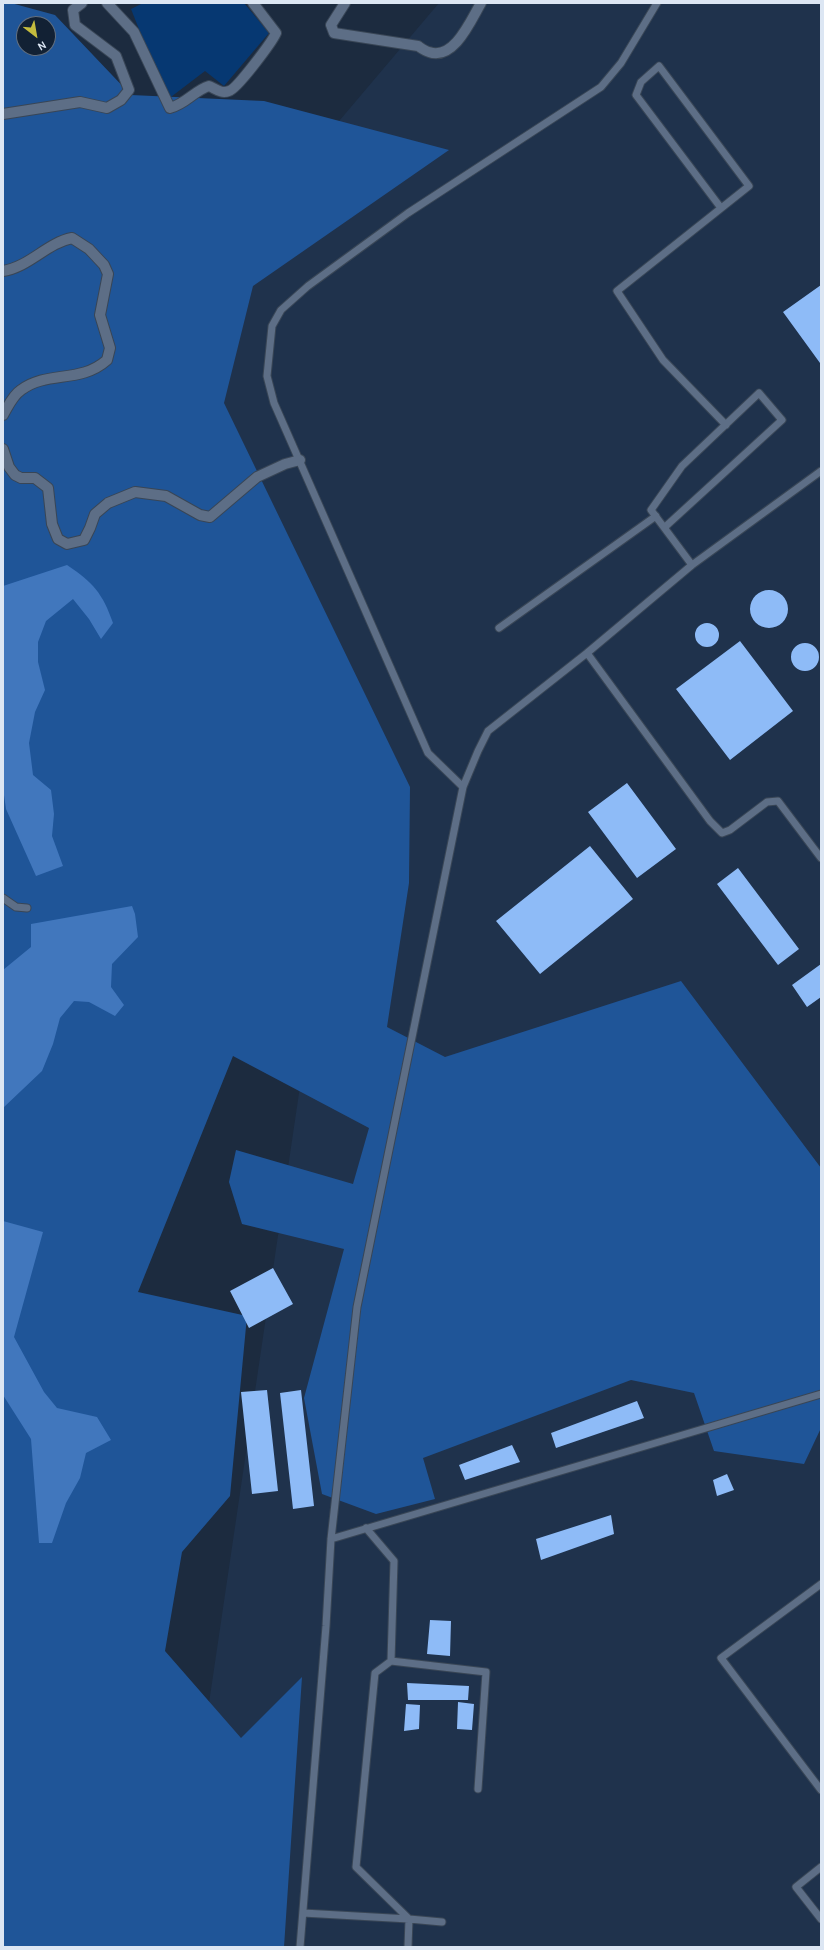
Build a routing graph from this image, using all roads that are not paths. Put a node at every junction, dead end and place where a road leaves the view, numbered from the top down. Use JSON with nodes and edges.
{"nodes":[{"id":1,"x":82,"y":3,"type":"edge"},
{"id":2,"x":107,"y":3,"type":"edge"},
{"id":3,"x":253,"y":3,"type":"edge"},
{"id":4,"x":345,"y":3,"type":"edge"},
{"id":5,"x":481,"y":3,"type":"edge"},
{"id":6,"x":657,"y":3,"type":"edge"},
{"id":7,"x":3,"y":114,"type":"edge"},
{"id":8,"x":721,"y":208,"type":"junction"},
{"id":9,"x":3,"y":270,"type":"edge"},
{"id":10,"x":3,"y":415,"type":"edge"},
{"id":11,"x":726,"y":424,"type":"junction"},
{"id":12,"x":3,"y":450,"type":"edge"},
{"id":13,"x":300,"y":460,"type":"junction"},
{"id":14,"x":821,"y":471,"type":"edge"},
{"id":15,"x":656,"y":516,"type":"junction"},
{"id":16,"x":665,"y":527,"type":"junction"},
{"id":17,"x":692,"y":565,"type":"junction"},
{"id":18,"x":499,"y":628,"type":"dead end"},
{"id":19,"x":587,"y":653,"type":"junction"},
{"id":20,"x":463,"y":787,"type":"junction"},
{"id":21,"x":821,"y":858,"type":"edge"},
{"id":22,"x":3,"y":898,"type":"edge"},
{"id":23,"x":27,"y":908,"type":"dead end"},
{"id":24,"x":821,"y":1394,"type":"edge"},
{"id":25,"x":366,"y":1528,"type":"junction"},
{"id":26,"x":331,"y":1539,"type":"junction"},
{"id":27,"x":821,"y":1584,"type":"edge"},
{"id":28,"x":391,"y":1661,"type":"junction"},
{"id":29,"x":478,"y":1789,"type":"dead end"},
{"id":30,"x":821,"y":1790,"type":"edge"},
{"id":31,"x":821,"y":1867,"type":"edge"},
{"id":32,"x":303,"y":1913,"type":"junction"},
{"id":33,"x":409,"y":1919,"type":"junction"},
{"id":34,"x":821,"y":1919,"type":"edge"},
{"id":35,"x":442,"y":1922,"type":"dead end"},
{"id":36,"x":300,"y":1947,"type":"edge"},
{"id":37,"x":408,"y":1947,"type":"edge"}],
"edges":[{"from":1,"to":7,"type":"street"},
{"from":2,"to":3,"type":"street"},
{"from":4,"to":5,"type":"street"},
{"from":6,"to":13,"type":"lane"},
{"from":8,"to":8,"type":"lane"},
{"from":8,"to":11,"type":"lane"},
{"from":9,"to":10,"type":"street"},
{"from":11,"to":15,"type":"lane"},
{"from":11,"to":16,"type":"lane"},
{"from":12,"to":13,"type":"street"},
{"from":13,"to":20,"type":"lane"},
{"from":14,"to":17,"type":"lane"},
{"from":15,"to":16,"type":"lane"},
{"from":15,"to":18,"type":"lane"},
{"from":16,"to":17,"type":"lane"},
{"from":17,"to":19,"type":"lane"},
{"from":19,"to":20,"type":"lane"},
{"from":19,"to":21,"type":"lane"},
{"from":20,"to":26,"type":"lane"},
{"from":22,"to":23,"type":"lane"},
{"from":24,"to":25,"type":"lane"},
{"from":25,"to":26,"type":"lane"},
{"from":25,"to":28,"type":"lane"},
{"from":26,"to":32,"type":"lane"},
{"from":27,"to":30,"type":"lane"},
{"from":28,"to":29,"type":"lane"},
{"from":28,"to":33,"type":"lane"},
{"from":31,"to":34,"type":"lane"},
{"from":32,"to":33,"type":"lane"},
{"from":32,"to":36,"type":"lane"},
{"from":33,"to":35,"type":"lane"},
{"from":33,"to":37,"type":"lane"}]}
